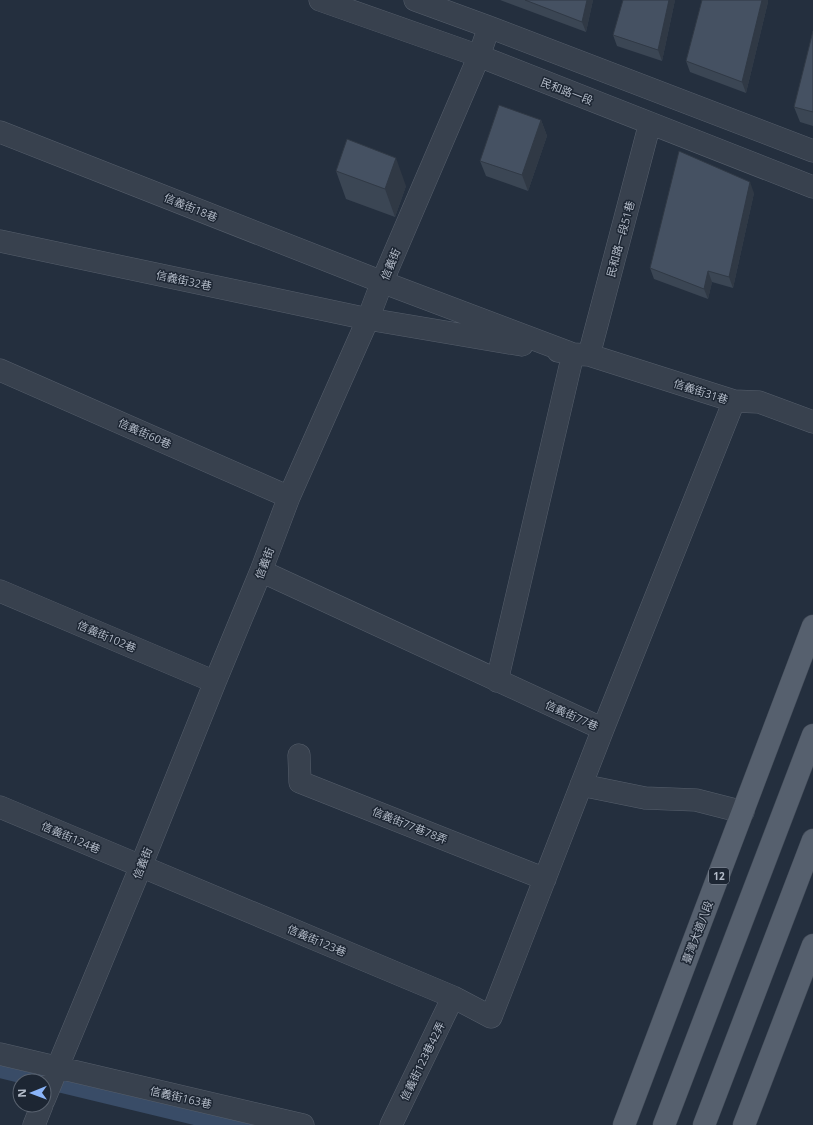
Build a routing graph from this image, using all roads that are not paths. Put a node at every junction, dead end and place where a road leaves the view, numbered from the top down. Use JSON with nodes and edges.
{"nodes":[{"id":1,"x":320,"y":0,"type":"edge"},
{"id":2,"x":415,"y":0,"type":"edge"},
{"id":3,"x":489,"y":27,"type":"junction"},
{"id":4,"x":479,"y":56,"type":"junction"},
{"id":5,"x":650,"y":123,"type":"junction"},
{"id":6,"x":0,"y":132,"type":"edge"},
{"id":7,"x":813,"y":151,"type":"edge"},
{"id":8,"x":813,"y":186,"type":"edge"},
{"id":9,"x":0,"y":241,"type":"edge"},
{"id":10,"x":382,"y":282,"type":"junction"},
{"id":11,"x":368,"y":319,"type":"junction"},
{"id":12,"x":581,"y":354,"type":"junction"},
{"id":13,"x":0,"y":370,"type":"edge"},
{"id":14,"x":734,"y":401,"type":"junction"},
{"id":15,"x":813,"y":422,"type":"edge"},
{"id":16,"x":289,"y":497,"type":"junction"},
{"id":17,"x":261,"y":571,"type":"junction"},
{"id":18,"x":0,"y":591,"type":"edge"},
{"id":19,"x":813,"y":626,"type":"edge"},
{"id":20,"x":497,"y":681,"type":"junction"},
{"id":21,"x":215,"y":682,"type":"junction"},
{"id":22,"x":603,"y":729,"type":"junction"},
{"id":23,"x":813,"y":735,"type":"edge"},
{"id":24,"x":299,"y":755,"type":"dead end"},
{"id":25,"x":581,"y":785,"type":"junction"},
{"id":26,"x":0,"y":807,"type":"edge"},
{"id":27,"x":743,"y":812,"type":"junction"},
{"id":28,"x":813,"y":840,"type":"edge"},
{"id":29,"x":141,"y":866,"type":"junction"},
{"id":30,"x":544,"y":879,"type":"junction"},
{"id":31,"x":813,"y":945,"type":"edge"},
{"id":32,"x":453,"y":997,"type":"junction"},
{"id":33,"x":491,"y":1017,"type":"joint"},
{"id":34,"x":0,"y":1054,"type":"edge"},
{"id":35,"x":58,"y":1068,"type":"junction"},
{"id":36,"x":52,"y":1082,"type":"edge"},
{"id":37,"x":39,"y":1113,"type":"edge"},
{"id":38,"x":34,"y":1125,"type":"edge"},
{"id":39,"x":303,"y":1125,"type":"edge"},
{"id":40,"x":391,"y":1125,"type":"edge"},
{"id":41,"x":624,"y":1125,"type":"edge"},
{"id":42,"x":664,"y":1125,"type":"edge"},
{"id":43,"x":704,"y":1125,"type":"edge"},
{"id":44,"x":744,"y":1125,"type":"edge"}],
"edges":[{"from":1,"to":4,"type":"street","name":"民和路一段"},
{"from":2,"to":3,"type":"street"},
{"from":3,"to":4,"type":"street","name":"信義街"},
{"from":3,"to":7,"type":"street"},
{"from":4,"to":5,"type":"street","name":"民和路一段"},
{"from":4,"to":10,"type":"street","name":"信義街"},
{"from":5,"to":8,"type":"street","name":"民和路一段"},
{"from":5,"to":12,"type":"street","name":"民和路一段51巷"},
{"from":6,"to":10,"type":"street","name":"信義街18巷"},
{"from":9,"to":11,"type":"street","name":"信義街32巷"},
{"from":10,"to":11,"type":"street","name":"信義街"},
{"from":10,"to":12,"type":"street","name":"信義街31巷"},
{"from":11,"to":12,"type":"street","name":"信義街32巷"},
{"from":11,"to":16,"type":"street","name":"信義街"},
{"from":12,"to":14,"type":"street","name":"信義街31巷"},
{"from":12,"to":20,"type":"street","name":"民和路一段51巷"},
{"from":13,"to":16,"type":"street","name":"信義街60巷"},
{"from":14,"to":15,"type":"street"},
{"from":14,"to":22,"type":"street","name":"信義街31巷"},
{"from":16,"to":17,"type":"street","name":"信義街"},
{"from":17,"to":20,"type":"street","name":"信義街77巷"},
{"from":17,"to":21,"type":"street","name":"信義街"},
{"from":18,"to":21,"type":"street","name":"信義街102巷"},
{"from":19,"to":27,"type":"main road","name":"臺灣大道八段","number":"12"},
{"from":20,"to":22,"type":"street","name":"信義街77巷"},
{"from":21,"to":29,"type":"street","name":"信義街"},
{"from":22,"to":25,"type":"street","name":"信義街77巷"},
{"from":23,"to":42,"type":"main road"},
{"from":24,"to":30,"type":"street","name":"信義街77巷78弄"},
{"from":25,"to":27,"type":"street"},
{"from":25,"to":30,"type":"street","name":"信義街77巷"},
{"from":26,"to":29,"type":"street","name":"信義街124巷"},
{"from":27,"to":41,"type":"main road","name":"臺灣大道八段","number":"12"},
{"from":28,"to":43,"type":"main road"},
{"from":29,"to":32,"type":"street","name":"信義街123巷"},
{"from":29,"to":35,"type":"street","name":"信義街"},
{"from":30,"to":33,"type":"street","name":"信義街77巷"},
{"from":31,"to":44,"type":"main road"},
{"from":32,"to":33,"type":"street","name":"信義街123巷"},
{"from":32,"to":40,"type":"street","name":"信義街123巷42弄"},
{"from":34,"to":35,"type":"street","name":"信義街163巷"},
{"from":35,"to":36,"type":"street","name":"信義街"},
{"from":35,"to":39,"type":"street","name":"信義街163巷"},
{"from":37,"to":38,"type":"street"}]}
